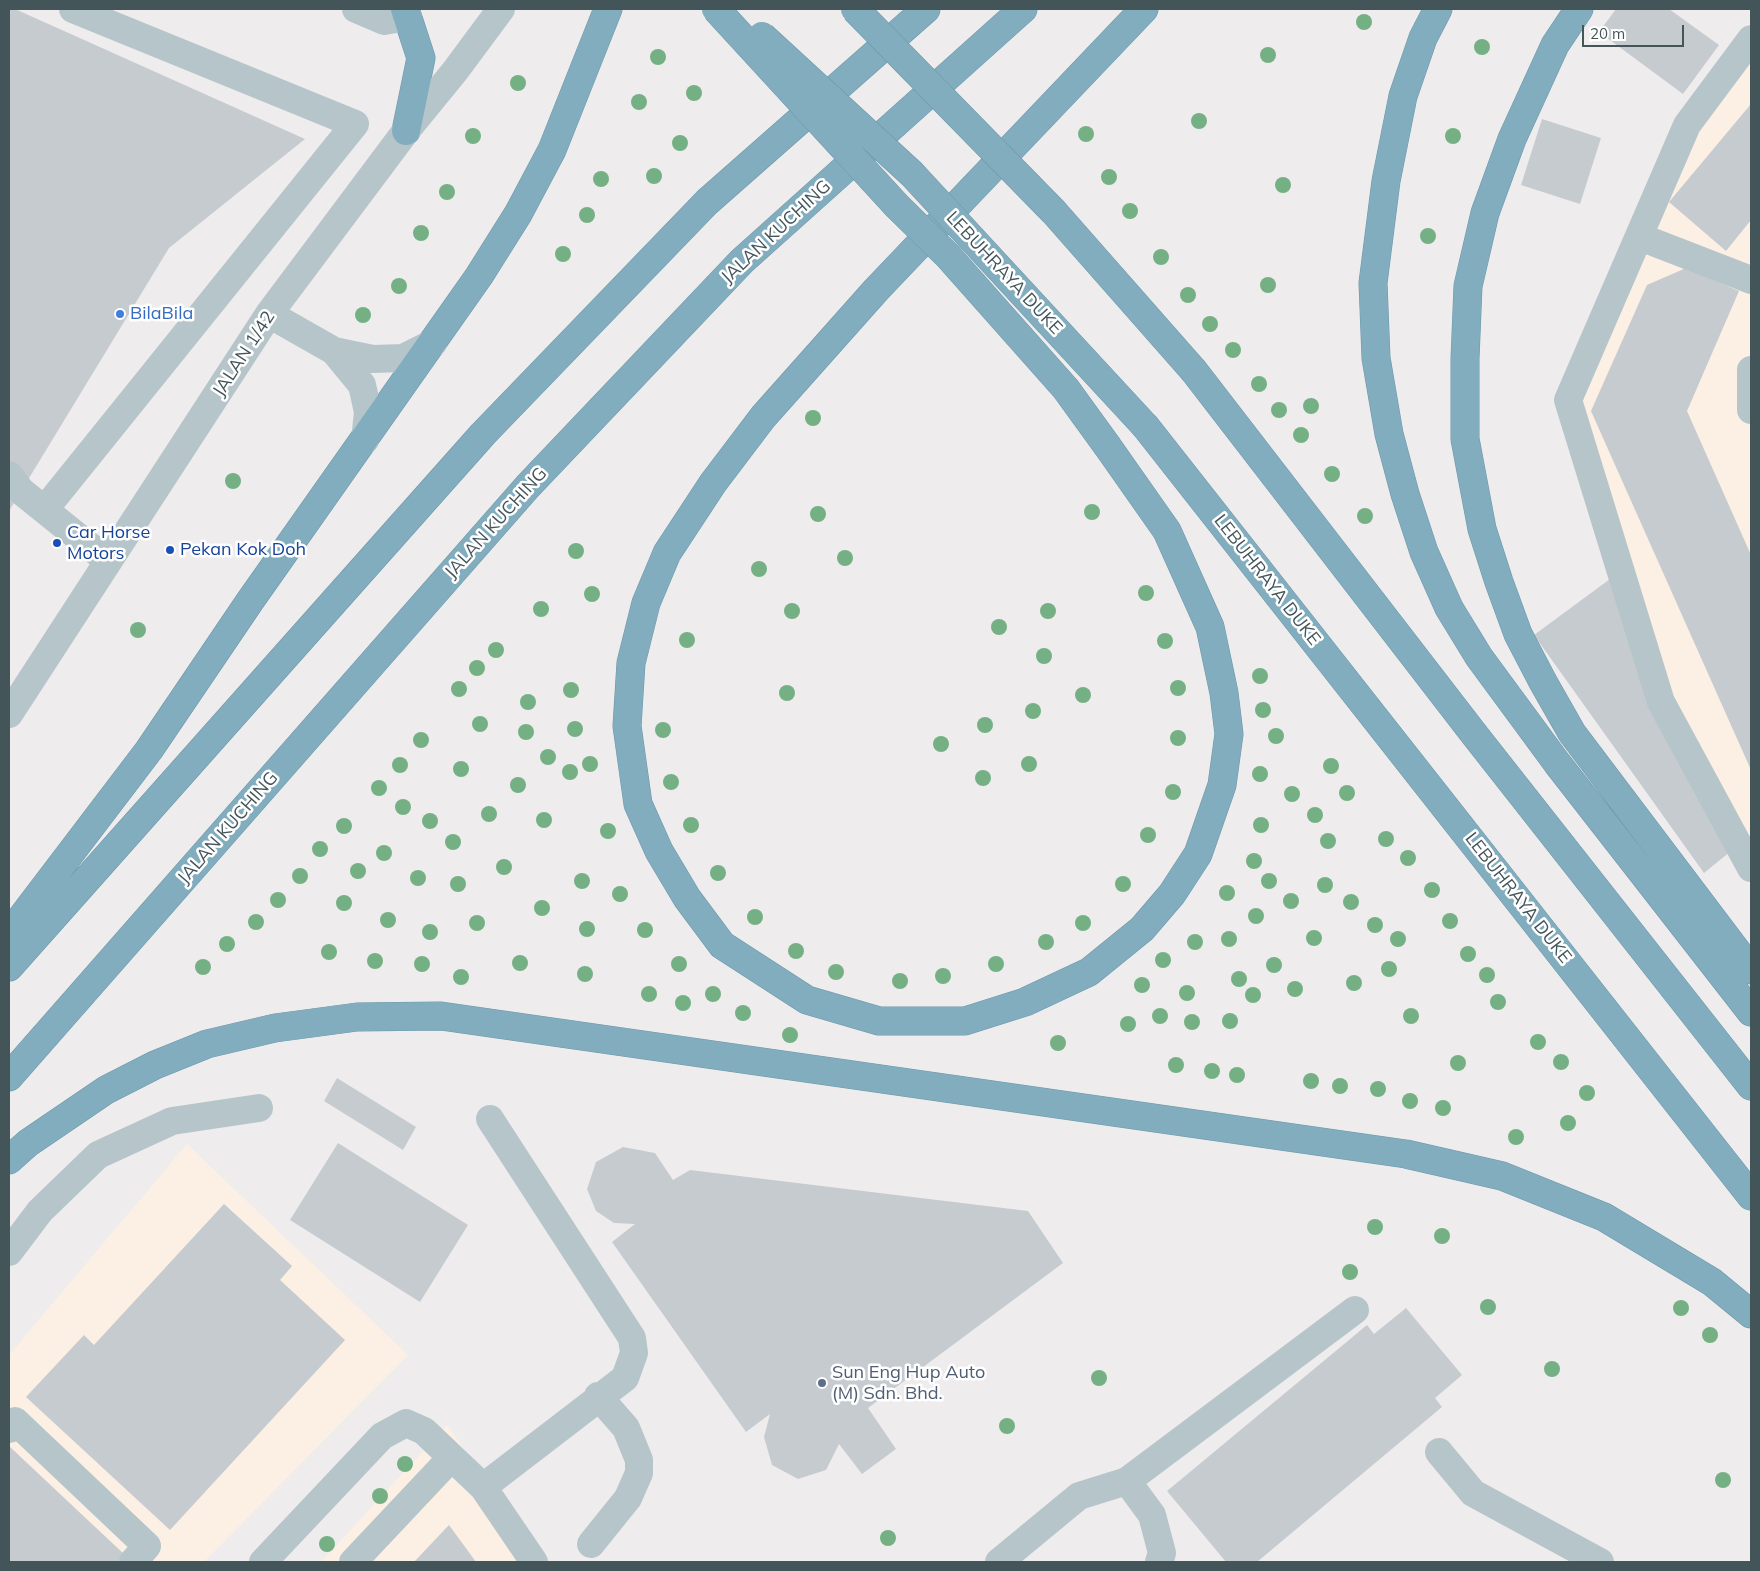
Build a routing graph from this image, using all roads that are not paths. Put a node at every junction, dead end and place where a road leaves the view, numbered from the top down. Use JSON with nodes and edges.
{"nodes":[{"id":1,"x":73,"y":9,"type":"edge"},
{"id":2,"x":356,"y":9,"type":"edge"},
{"id":3,"x":501,"y":9,"type":"edge"},
{"id":4,"x":608,"y":9,"type":"edge"},
{"id":5,"x":716,"y":9,"type":"edge"},
{"id":6,"x":734,"y":9,"type":"edge"},
{"id":7,"x":855,"y":9,"type":"edge"},
{"id":8,"x":926,"y":9,"type":"edge"},
{"id":9,"x":1023,"y":9,"type":"edge"},
{"id":10,"x":1144,"y":9,"type":"edge"},
{"id":11,"x":1438,"y":9,"type":"edge"},
{"id":12,"x":1579,"y":9,"type":"edge"},
{"id":13,"x":407,"y":13,"type":"edge"},
{"id":14,"x":1751,"y":39,"type":"edge"},
{"id":15,"x":406,"y":131,"type":"junction"},
{"id":16,"x":1640,"y":237,"type":"junction"},
{"id":17,"x":1751,"y":280,"type":"edge"},
{"id":18,"x":270,"y":314,"type":"junction"},
{"id":19,"x":433,"y":343,"type":"junction"},
{"id":20,"x":334,"y":351,"type":"junction"},
{"id":21,"x":1751,"y":370,"type":"edge"},
{"id":22,"x":1751,"y":410,"type":"edge"},
{"id":23,"x":365,"y":440,"type":"junction"},
{"id":24,"x":9,"y":474,"type":"edge"},
{"id":25,"x":45,"y":509,"type":"junction"},
{"id":26,"x":108,"y":561,"type":"junction"},
{"id":27,"x":9,"y":714,"type":"edge"},
{"id":28,"x":1580,"y":866,"type":"junction"},
{"id":29,"x":1751,"y":868,"type":"edge"},
{"id":30,"x":9,"y":934,"type":"edge"},
{"id":31,"x":9,"y":967,"type":"edge"},
{"id":32,"x":1751,"y":970,"type":"edge"},
{"id":33,"x":1751,"y":1012,"type":"edge"},
{"id":34,"x":1751,"y":1060,"type":"edge"},
{"id":35,"x":9,"y":1077,"type":"edge"},
{"id":36,"x":1751,"y":1086,"type":"edge"},
{"id":37,"x":259,"y":1108,"type":"dead end"},
{"id":38,"x":490,"y":1119,"type":"dead end"},
{"id":39,"x":9,"y":1160,"type":"edge"},
{"id":40,"x":1751,"y":1196,"type":"edge"},
{"id":41,"x":9,"y":1252,"type":"edge"},
{"id":42,"x":1356,"y":1310,"type":"dead end"},
{"id":43,"x":1751,"y":1314,"type":"edge"},
{"id":44,"x":598,"y":1396,"type":"junction"},
{"id":45,"x":9,"y":1429,"type":"edge"},
{"id":46,"x":1439,"y":1452,"type":"dead end"},
{"id":47,"x":451,"y":1458,"type":"junction"},
{"id":48,"x":1127,"y":1481,"type":"junction"},
{"id":49,"x":483,"y":1487,"type":"junction"},
{"id":50,"x":591,"y":1544,"type":"dead end"},
{"id":51,"x":133,"y":1562,"type":"edge"},
{"id":52,"x":262,"y":1562,"type":"edge"},
{"id":53,"x":353,"y":1562,"type":"edge"},
{"id":54,"x":534,"y":1562,"type":"edge"},
{"id":55,"x":999,"y":1562,"type":"edge"},
{"id":56,"x":1159,"y":1562,"type":"edge"},
{"id":57,"x":1600,"y":1562,"type":"edge"}],
"edges":[{"from":1,"to":25,"type":"street"},
{"from":2,"to":13,"type":"street"},
{"from":3,"to":15,"type":"street","name":"JALAN 1/42"},
{"from":4,"to":19,"type":"highway"},
{"from":5,"to":10,"type":"highway","bridge":true},
{"from":6,"to":40,"type":"highway","name":"LEBUHRAYA DUKE","bridge":true},
{"from":7,"to":28,"type":"highway","bridge":true},
{"from":8,"to":31,"type":"highway"},
{"from":9,"to":35,"type":"highway","name":"JALAN KUCHING"},
{"from":11,"to":33,"type":"highway"},
{"from":12,"to":32,"type":"highway"},
{"from":13,"to":15,"type":"highway"},
{"from":14,"to":16,"type":"street"},
{"from":15,"to":18,"type":"street","name":"JALAN 1/42"},
{"from":16,"to":17,"type":"street"},
{"from":16,"to":29,"type":"street"},
{"from":18,"to":20,"type":"street"},
{"from":18,"to":26,"type":"street","name":"JALAN 1/42"},
{"from":19,"to":20,"type":"street"},
{"from":19,"to":23,"type":"highway"},
{"from":20,"to":23,"type":"street"},
{"from":21,"to":22,"type":"street"},
{"from":23,"to":30,"type":"highway"},
{"from":24,"to":25,"type":"street"},
{"from":25,"to":26,"type":"street"},
{"from":26,"to":27,"type":"street","name":"JALAN 1/42"},
{"from":28,"to":34,"type":"highway"},
{"from":28,"to":36,"type":"highway"},
{"from":37,"to":41,"type":"street"},
{"from":38,"to":44,"type":"street"},
{"from":39,"to":43,"type":"highway"},
{"from":42,"to":48,"type":"street"},
{"from":44,"to":49,"type":"street"},
{"from":44,"to":50,"type":"street"},
{"from":45,"to":51,"type":"street"},
{"from":46,"to":57,"type":"street"},
{"from":47,"to":49,"type":"street"},
{"from":47,"to":52,"type":"street"},
{"from":47,"to":53,"type":"street"},
{"from":48,"to":55,"type":"street"},
{"from":48,"to":56,"type":"street"},
{"from":49,"to":54,"type":"street"}]}
